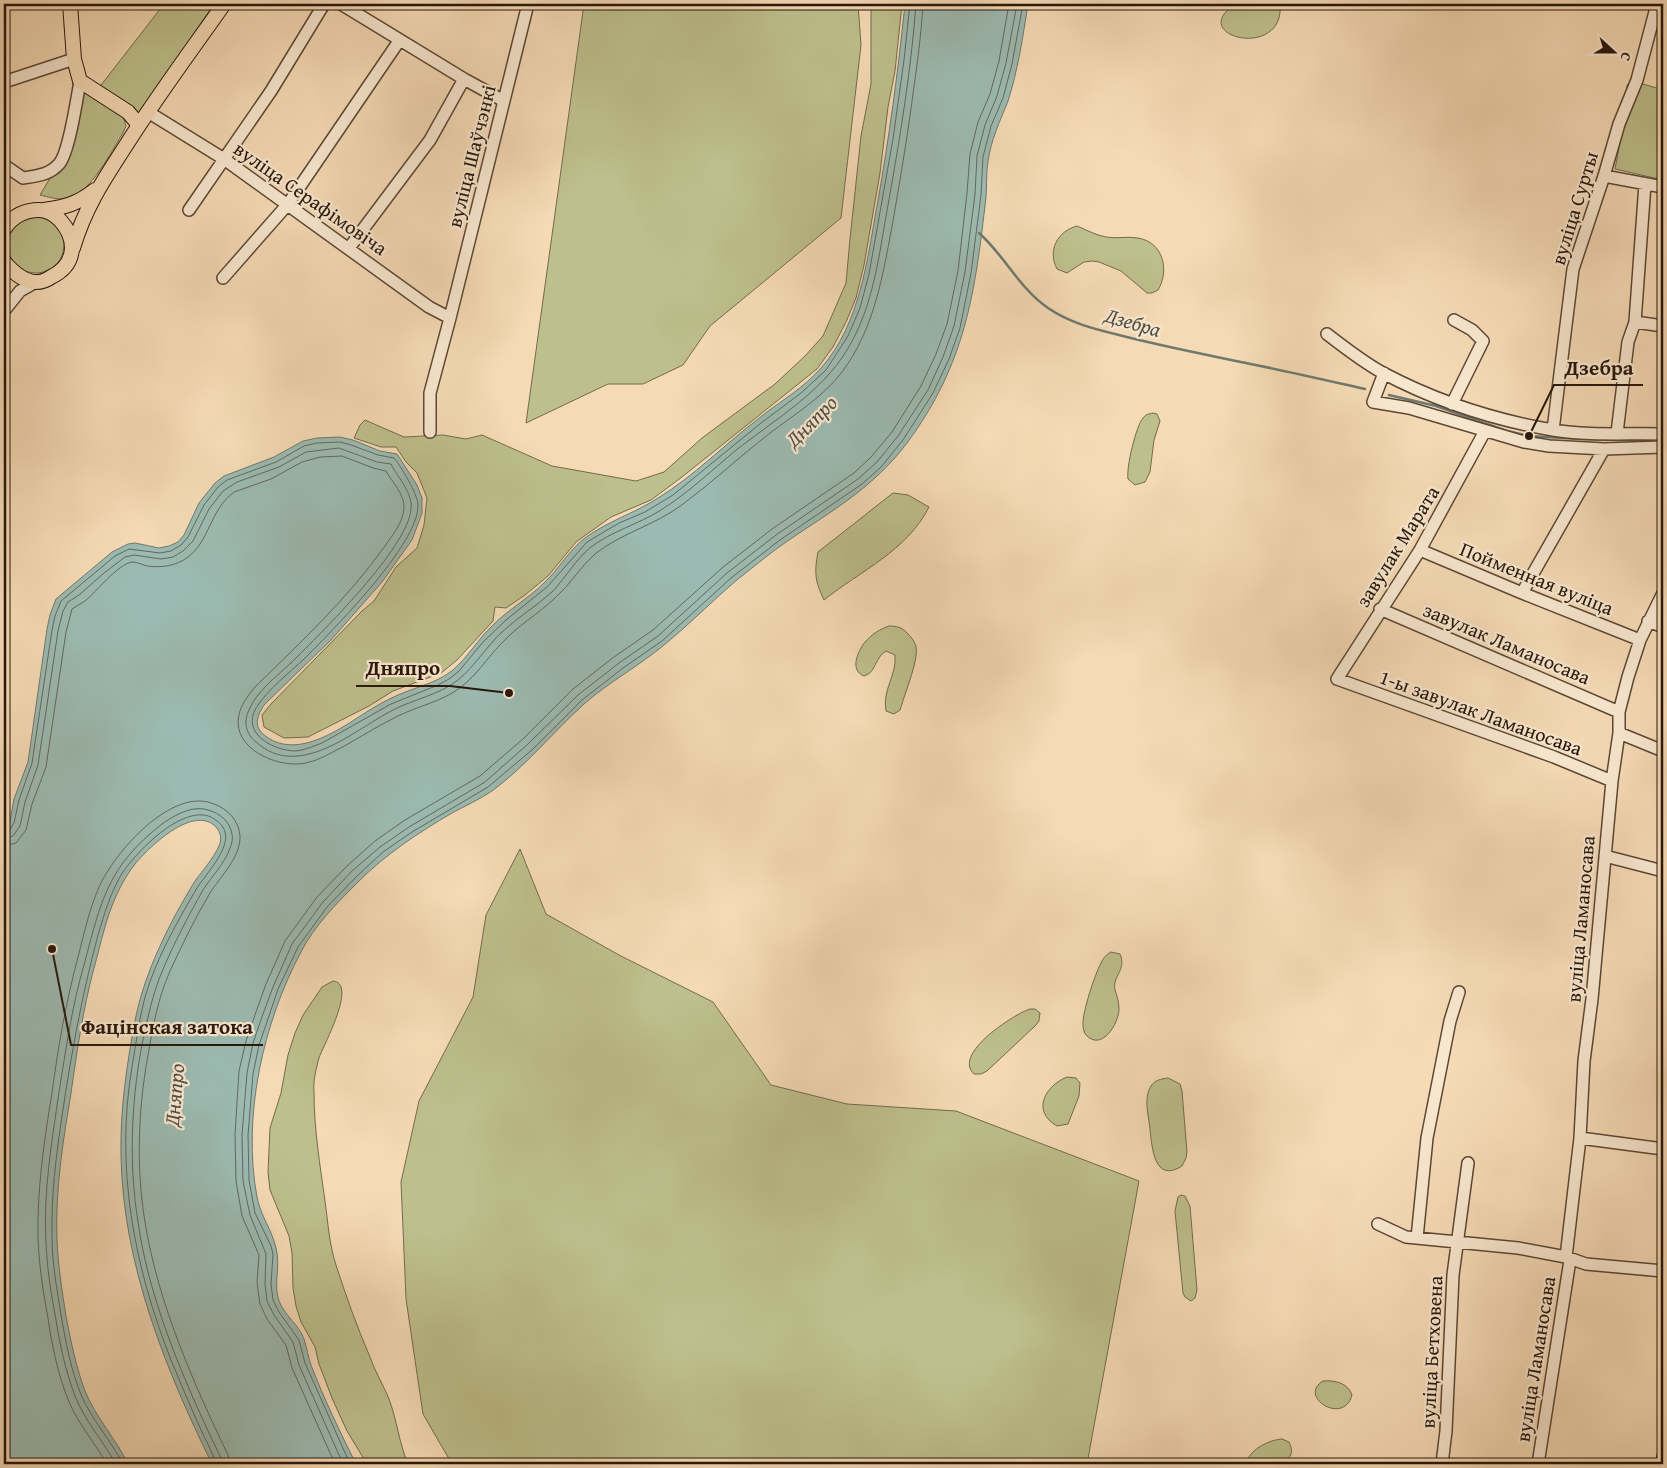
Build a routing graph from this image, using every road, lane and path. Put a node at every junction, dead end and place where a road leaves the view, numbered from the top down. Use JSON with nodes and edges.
{"nodes":[{"id":1,"x":70,"y":4,"type":"edge"},
{"id":2,"x":224,"y":4,"type":"edge"},
{"id":3,"x":324,"y":4,"type":"edge"},
{"id":4,"x":340,"y":4,"type":"edge"},
{"id":5,"x":528,"y":4,"type":"edge"},
{"id":6,"x":1657,"y":4,"type":"edge"},
{"id":7,"x":399,"y":41,"type":"junction"},
{"id":8,"x":74,"y":59,"type":"junction"},
{"id":9,"x":464,"y":79,"type":"junction"},
{"id":10,"x":80,"y":81,"type":"junction"},
{"id":11,"x":4,"y":82,"type":"edge"},
{"id":12,"x":504,"y":101,"type":"junction"},
{"id":13,"x":148,"y":112,"type":"junction"},
{"id":14,"x":139,"y":125,"type":"junction"},
{"id":15,"x":224,"y":159,"type":"junction"},
{"id":16,"x":4,"y":165,"type":"edge"},
{"id":17,"x":1604,"y":176,"type":"junction"},
{"id":18,"x":1645,"y":184,"type":"junction"},
{"id":19,"x":1663,"y":186,"type":"edge"},
{"id":20,"x":97,"y":188,"type":"junction"},
{"id":21,"x":288,"y":204,"type":"junction"},
{"id":22,"x":44,"y":210,"type":"junction"},
{"id":23,"x":189,"y":210,"type":"dead end"},
{"id":24,"x":6,"y":224,"type":"edge"},
{"id":25,"x":72,"y":248,"type":"junction"},
{"id":26,"x":349,"y":248,"type":"junction"},
{"id":27,"x":4,"y":262,"type":"edge"},
{"id":28,"x":223,"y":278,"type":"dead end"},
{"id":29,"x":36,"y":282,"type":"junction"},
{"id":30,"x":4,"y":311,"type":"edge"},
{"id":31,"x":450,"y":318,"type":"junction"},
{"id":32,"x":1454,"y":320,"type":"dead end"},
{"id":33,"x":1636,"y":322,"type":"junction"},
{"id":34,"x":1663,"y":326,"type":"edge"},
{"id":35,"x":1327,"y":334,"type":"dead end"},
{"id":36,"x":1384,"y":373,"type":"junction"},
{"id":37,"x":1452,"y":404,"type":"junction"},
{"id":38,"x":1553,"y":430,"type":"junction"},
{"id":39,"x":1485,"y":431,"type":"junction"},
{"id":40,"x":430,"y":432,"type":"dead end"},
{"id":41,"x":1617,"y":433,"type":"junction"},
{"id":42,"x":1663,"y":434,"type":"edge"},
{"id":43,"x":1663,"y":447,"type":"edge"},
{"id":44,"x":1604,"y":449,"type":"junction"},
{"id":45,"x":1420,"y":550,"type":"junction"},
{"id":46,"x":1522,"y":593,"type":"junction"},
{"id":47,"x":1663,"y":593,"type":"edge"},
{"id":48,"x":1380,"y":609,"type":"junction"},
{"id":49,"x":1648,"y":621,"type":"junction"},
{"id":50,"x":1663,"y":627,"type":"edge"},
{"id":51,"x":1640,"y":640,"type":"junction"},
{"id":52,"x":1337,"y":679,"type":"joint"},
{"id":53,"x":1619,"y":712,"type":"junction"},
{"id":54,"x":1619,"y":733,"type":"junction"},
{"id":55,"x":1663,"y":751,"type":"edge"},
{"id":56,"x":1612,"y":781,"type":"junction"},
{"id":57,"x":1605,"y":856,"type":"junction"},
{"id":58,"x":1663,"y":871,"type":"edge"},
{"id":59,"x":1459,"y":992,"type":"dead end"},
{"id":60,"x":1580,"y":1138,"type":"junction"},
{"id":61,"x":1663,"y":1149,"type":"edge"},
{"id":62,"x":1468,"y":1163,"type":"dead end"},
{"id":63,"x":1378,"y":1224,"type":"dead end"},
{"id":64,"x":1417,"y":1238,"type":"junction"},
{"id":65,"x":1457,"y":1242,"type":"junction"},
{"id":66,"x":1568,"y":1258,"type":"junction"},
{"id":67,"x":1663,"y":1271,"type":"edge"},
{"id":68,"x":1663,"y":1457,"type":"edge"},
{"id":69,"x":1442,"y":1464,"type":"edge"},
{"id":70,"x":1538,"y":1464,"type":"edge"},
{"id":71,"x":1662,"y":1464,"type":"edge"}],
"edges":[{"from":1,"to":8,"type":"main road"},
{"from":2,"to":13,"type":"main road"},
{"from":3,"to":15,"type":"street"},
{"from":4,"to":7,"type":"street"},
{"from":5,"to":12,"type":"street","name":"вуліца Шаўчэнкі"},
{"from":6,"to":17,"type":"street","name":"вуліца Сурты"},
{"from":7,"to":9,"type":"street"},
{"from":7,"to":21,"type":"street"},
{"from":8,"to":10,"type":"main road"},
{"from":8,"to":11,"type":"street"},
{"from":9,"to":12,"type":"street"},
{"from":9,"to":26,"type":"street"},
{"from":10,"to":14,"type":"main road"},
{"from":10,"to":16,"type":"street"},
{"from":12,"to":31,"type":"street","name":"вуліца Шаўчэнкі"},
{"from":13,"to":14,"type":"main road"},
{"from":13,"to":15,"type":"street","name":"вуліца Серафімовіча"},
{"from":14,"to":20,"type":"main road"},
{"from":15,"to":21,"type":"street","name":"вуліца Серафімовіча"},
{"from":15,"to":23,"type":"street"},
{"from":17,"to":18,"type":"street"},
{"from":17,"to":38,"type":"street","name":"вуліца Сурты"},
{"from":18,"to":19,"type":"street"},
{"from":18,"to":33,"type":"street"},
{"from":20,"to":22,"type":"main road"},
{"from":20,"to":25,"type":"main road"},
{"from":21,"to":26,"type":"street","name":"вуліца Серафімовіча"},
{"from":21,"to":28,"type":"street"},
{"from":22,"to":24,"type":"main road"},
{"from":22,"to":25,"type":"main road"},
{"from":25,"to":29,"type":"main road"},
{"from":26,"to":31,"type":"street","name":"вуліца Серафімовіча"},
{"from":27,"to":29,"type":"main road"},
{"from":29,"to":30,"type":"street"},
{"from":31,"to":40,"type":"street","name":"вуліца Шаўчэнкі"},
{"from":32,"to":37,"type":"street"},
{"from":33,"to":34,"type":"street"},
{"from":33,"to":41,"type":"street"},
{"from":35,"to":36,"type":"street"},
{"from":36,"to":37,"type":"street"},
{"from":36,"to":39,"type":"street"},
{"from":37,"to":38,"type":"street"},
{"from":38,"to":41,"type":"street"},
{"from":39,"to":44,"type":"street"},
{"from":39,"to":45,"type":"street","name":"завулак Марата"},
{"from":41,"to":42,"type":"street"},
{"from":43,"to":44,"type":"street"},
{"from":44,"to":46,"type":"street"},
{"from":45,"to":46,"type":"street","name":"Пойменная вуліца"},
{"from":45,"to":48,"type":"street","name":"завулак Марата"},
{"from":46,"to":51,"type":"street","name":"Пойменная вуліца"},
{"from":47,"to":49,"type":"street","name":"вуліца Ламаносава"},
{"from":48,"to":52,"type":"street","name":"завулак Марата"},
{"from":48,"to":53,"type":"street","name":"завулак Ламаносава"},
{"from":49,"to":50,"type":"street"},
{"from":49,"to":51,"type":"street","name":"вуліца Ламаносава"},
{"from":51,"to":53,"type":"street","name":"вуліца Ламаносава"},
{"from":52,"to":56,"type":"street","name":"1-ы завулак Ламаносава"},
{"from":53,"to":54,"type":"street","name":"вуліца Ламаносава"},
{"from":54,"to":55,"type":"street"},
{"from":54,"to":56,"type":"street","name":"вуліца Ламаносава"},
{"from":56,"to":57,"type":"street","name":"вуліца Ламаносава"},
{"from":57,"to":58,"type":"street"},
{"from":57,"to":60,"type":"street","name":"вуліца Ламаносава"},
{"from":59,"to":64,"type":"street"},
{"from":60,"to":61,"type":"street"},
{"from":60,"to":66,"type":"street","name":"вуліца Ламаносава"},
{"from":62,"to":65,"type":"street","name":"вуліца Бетховена"},
{"from":63,"to":64,"type":"street"},
{"from":64,"to":65,"type":"street"},
{"from":65,"to":66,"type":"street"},
{"from":65,"to":69,"type":"street","name":"вуліца Бетховена"},
{"from":66,"to":67,"type":"street"},
{"from":66,"to":70,"type":"street","name":"вуліца Ламаносава"},
{"from":68,"to":71,"type":"street"}]}
